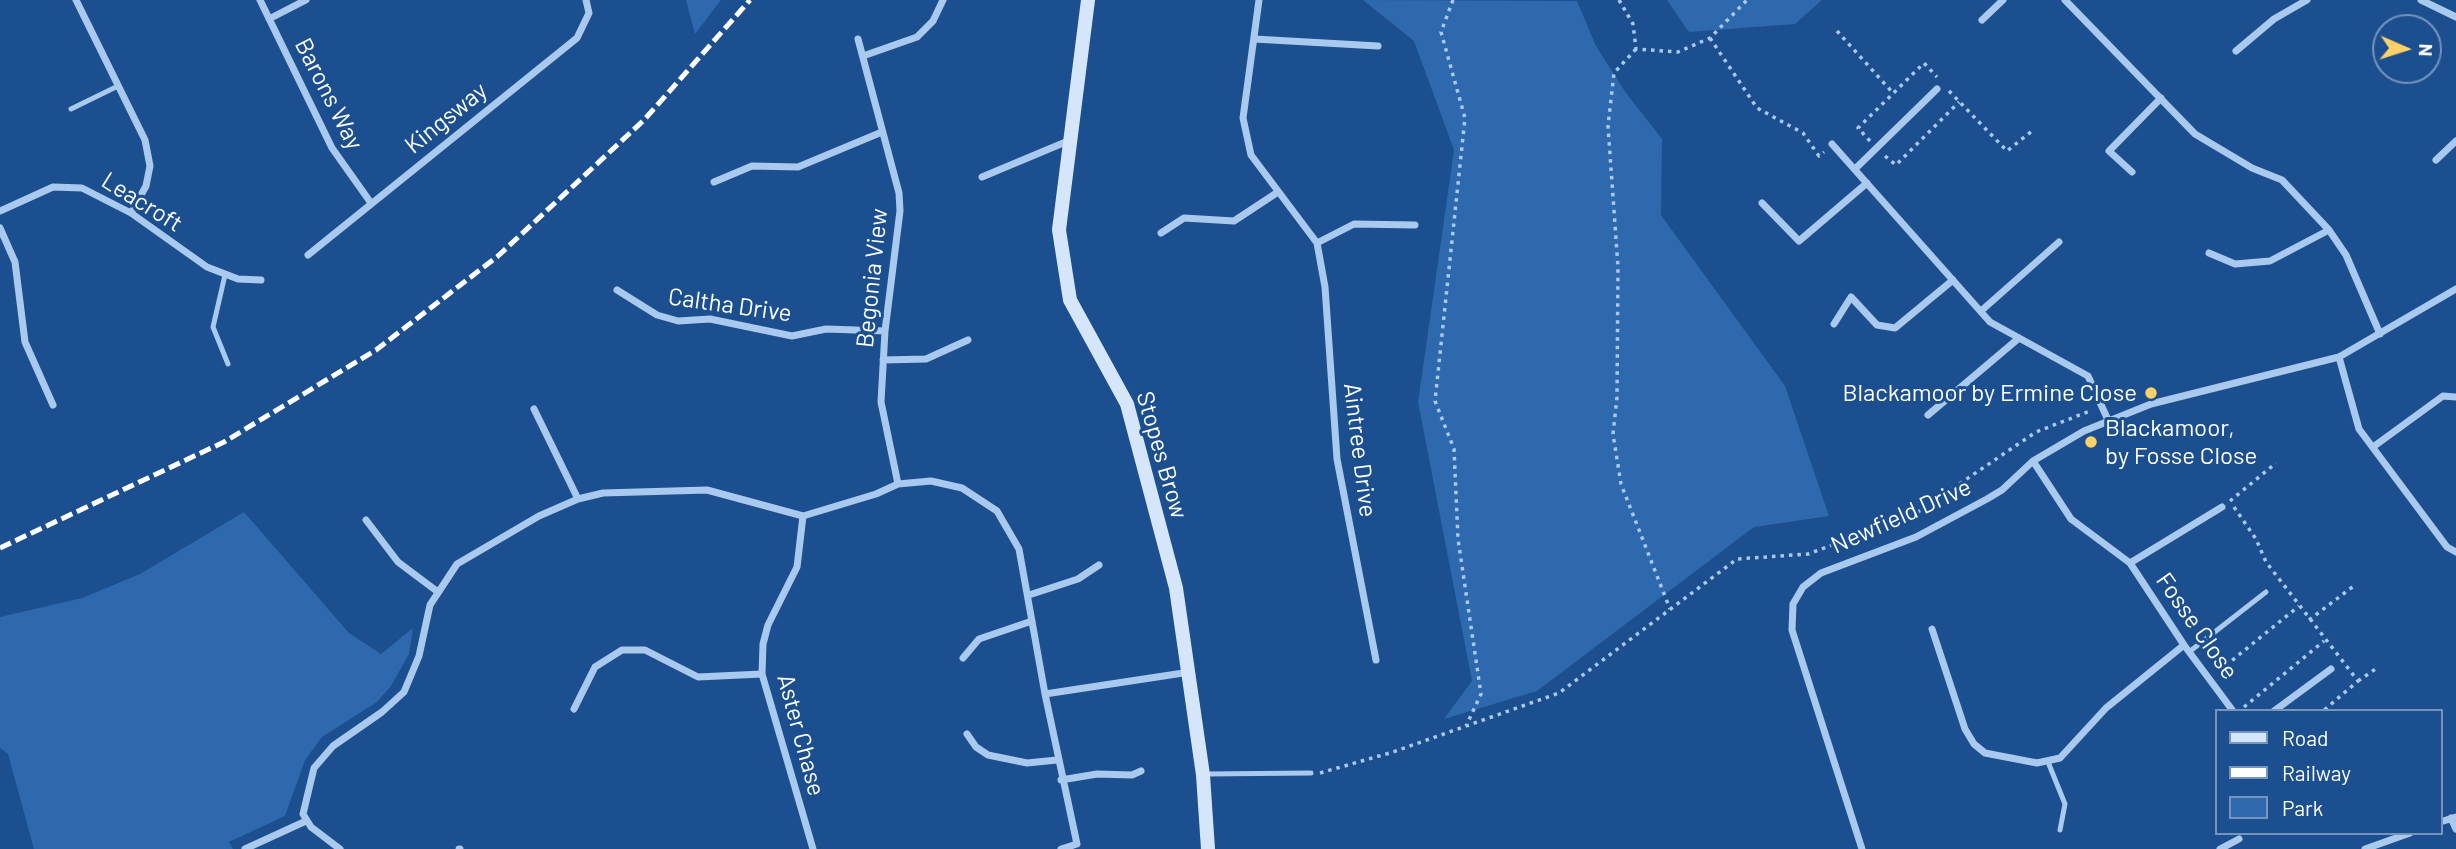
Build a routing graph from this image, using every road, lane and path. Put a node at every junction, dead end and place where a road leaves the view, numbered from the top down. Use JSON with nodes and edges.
{"nodes":[{"id":1,"x":76,"y":0,"type":"edge"},
{"id":2,"x":260,"y":0,"type":"edge"},
{"id":3,"x":306,"y":0,"type":"edge"},
{"id":4,"x":586,"y":0,"type":"edge"},
{"id":5,"x":943,"y":0,"type":"edge"},
{"id":6,"x":1088,"y":0,"type":"edge"},
{"id":7,"x":1259,"y":0,"type":"edge"},
{"id":8,"x":1453,"y":0,"type":"edge"},
{"id":9,"x":1619,"y":0,"type":"edge"},
{"id":10,"x":1746,"y":0,"type":"edge"},
{"id":11,"x":2003,"y":0,"type":"edge"},
{"id":12,"x":2065,"y":0,"type":"edge"},
{"id":13,"x":2307,"y":0,"type":"edge"},
{"id":14,"x":2421,"y":0,"type":"edge"},
{"id":15,"x":2456,"y":17,"type":"edge"},
{"id":16,"x":269,"y":19,"type":"junction"},
{"id":17,"x":1982,"y":20,"type":"dead end"},
{"id":18,"x":1836,"y":31,"type":"dead end"},
{"id":19,"x":1710,"y":38,"type":"junction"},
{"id":20,"x":858,"y":39,"type":"dead end"},
{"id":21,"x":1254,"y":39,"type":"junction"},
{"id":22,"x":1378,"y":46,"type":"dead end"},
{"id":23,"x":1636,"y":49,"type":"junction"},
{"id":24,"x":2236,"y":51,"type":"dead end"},
{"id":25,"x":863,"y":56,"type":"junction"},
{"id":26,"x":118,"y":86,"type":"junction"},
{"id":27,"x":1937,"y":89,"type":"dead end"},
{"id":28,"x":1893,"y":93,"type":"junction"},
{"id":29,"x":2161,"y":98,"type":"junction"},
{"id":30,"x":1959,"y":102,"type":"junction"},
{"id":31,"x":72,"y":109,"type":"dead end"},
{"id":32,"x":2032,"y":131,"type":"dead end"},
{"id":33,"x":882,"y":132,"type":"junction"},
{"id":34,"x":1069,"y":141,"type":"junction"},
{"id":35,"x":2456,"y":141,"type":"edge"},
{"id":36,"x":1832,"y":144,"type":"joint"},
{"id":37,"x":1876,"y":148,"type":"junction"},
{"id":38,"x":2436,"y":160,"type":"dead end"},
{"id":39,"x":1856,"y":168,"type":"junction"},
{"id":40,"x":2132,"y":172,"type":"dead end"},
{"id":41,"x":982,"y":177,"type":"dead end"},
{"id":42,"x":714,"y":182,"type":"dead end"},
{"id":43,"x":1867,"y":183,"type":"junction"},
{"id":44,"x":1278,"y":192,"type":"junction"},
{"id":45,"x":371,"y":203,"type":"junction"},
{"id":46,"x":1762,"y":203,"type":"dead end"},
{"id":47,"x":0,"y":211,"type":"edge"},
{"id":48,"x":131,"y":213,"type":"junction"},
{"id":49,"x":1415,"y":225,"type":"dead end"},
{"id":50,"x":0,"y":228,"type":"edge"},
{"id":51,"x":2329,"y":230,"type":"junction"},
{"id":52,"x":1161,"y":233,"type":"dead end"},
{"id":53,"x":2059,"y":242,"type":"dead end"},
{"id":54,"x":1317,"y":243,"type":"junction"},
{"id":55,"x":2209,"y":253,"type":"dead end"},
{"id":56,"x":308,"y":255,"type":"dead end"},
{"id":57,"x":225,"y":275,"type":"junction"},
{"id":58,"x":261,"y":280,"type":"dead end"},
{"id":59,"x":1953,"y":280,"type":"junction"},
{"id":60,"x":2456,"y":289,"type":"edge"},
{"id":61,"x":617,"y":290,"type":"dead end"},
{"id":62,"x":1981,"y":311,"type":"junction"},
{"id":63,"x":1834,"y":324,"type":"dead end"},
{"id":64,"x":885,"y":331,"type":"junction"},
{"id":65,"x":2380,"y":334,"type":"junction"},
{"id":66,"x":2019,"y":338,"type":"junction"},
{"id":67,"x":968,"y":340,"type":"dead end"},
{"id":68,"x":2339,"y":357,"type":"junction"},
{"id":69,"x":883,"y":360,"type":"junction"},
{"id":70,"x":228,"y":364,"type":"dead end"},
{"id":71,"x":2456,"y":397,"type":"edge"},
{"id":72,"x":53,"y":404,"type":"dead end"},
{"id":73,"x":2102,"y":406,"type":"junction"},
{"id":74,"x":534,"y":409,"type":"dead end"},
{"id":75,"x":1928,"y":415,"type":"dead end"},
{"id":76,"x":2108,"y":420,"type":"junction"},
{"id":77,"x":2373,"y":447,"type":"junction"},
{"id":78,"x":2033,"y":461,"type":"junction"},
{"id":79,"x":2276,"y":463,"type":"dead end"},
{"id":80,"x":898,"y":484,"type":"junction"},
{"id":81,"x":578,"y":499,"type":"junction"},
{"id":82,"x":2222,"y":507,"type":"dead end"},
{"id":83,"x":803,"y":516,"type":"junction"},
{"id":84,"x":366,"y":520,"type":"dead end"},
{"id":85,"x":2456,"y":552,"type":"edge"},
{"id":86,"x":2130,"y":563,"type":"junction"},
{"id":87,"x":1099,"y":565,"type":"dead end"},
{"id":88,"x":2355,"y":585,"type":"dead end"},
{"id":89,"x":438,"y":592,"type":"junction"},
{"id":90,"x":2266,"y":592,"type":"dead end"},
{"id":91,"x":1029,"y":595,"type":"junction"},
{"id":92,"x":2299,"y":606,"type":"junction"},
{"id":93,"x":1671,"y":609,"type":"junction"},
{"id":94,"x":2309,"y":620,"type":"junction"},
{"id":95,"x":1032,"y":621,"type":"junction"},
{"id":96,"x":1932,"y":629,"type":"dead end"},
{"id":97,"x":2325,"y":640,"type":"junction"},
{"id":98,"x":2186,"y":648,"type":"junction"},
{"id":99,"x":963,"y":657,"type":"dead end"},
{"id":100,"x":1376,"y":660,"type":"dead end"},
{"id":101,"x":2377,"y":668,"type":"dead end"},
{"id":102,"x":2331,"y":669,"type":"dead end"},
{"id":103,"x":1190,"y":672,"type":"junction"},
{"id":104,"x":762,"y":674,"type":"junction"},
{"id":105,"x":2210,"y":679,"type":"junction"},
{"id":106,"x":2358,"y":681,"type":"junction"},
{"id":107,"x":1045,"y":694,"type":"junction"},
{"id":108,"x":573,"y":709,"type":"dead end"},
{"id":109,"x":2232,"y":709,"type":"edge"},
{"id":110,"x":2241,"y":709,"type":"edge"},
{"id":111,"x":2277,"y":709,"type":"edge"},
{"id":112,"x":2325,"y":709,"type":"edge"},
{"id":113,"x":1466,"y":726,"type":"junction"},
{"id":114,"x":967,"y":734,"type":"dead end"},
{"id":115,"x":1058,"y":760,"type":"junction"},
{"id":116,"x":2048,"y":762,"type":"junction"},
{"id":117,"x":1141,"y":771,"type":"dead end"},
{"id":118,"x":1311,"y":773,"type":"joint"},
{"id":119,"x":1203,"y":775,"type":"junction"},
{"id":120,"x":1061,"y":780,"type":"junction"},
{"id":121,"x":2454,"y":818,"type":"edge"},
{"id":122,"x":306,"y":821,"type":"junction"},
{"id":123,"x":2060,"y":830,"type":"dead end"},
{"id":124,"x":2456,"y":830,"type":"edge"},
{"id":125,"x":2404,"y":835,"type":"edge"},
{"id":126,"x":2239,"y":839,"type":"dead end"},
{"id":127,"x":2392,"y":839,"type":"junction"},
{"id":128,"x":1079,"y":846,"type":"edge"},
{"id":129,"x":245,"y":849,"type":"edge"},
{"id":130,"x":340,"y":849,"type":"edge"},
{"id":131,"x":813,"y":849,"type":"edge"},
{"id":132,"x":1061,"y":849,"type":"edge"},
{"id":133,"x":1208,"y":849,"type":"edge"},
{"id":134,"x":1862,"y":849,"type":"edge"},
{"id":135,"x":2220,"y":849,"type":"edge"},
{"id":136,"x":2365,"y":849,"type":"edge"},
{"id":137,"x":2395,"y":849,"type":"edge"}],
"edges":[{"from":1,"to":26,"type":"street"},
{"from":2,"to":16,"type":"street","name":"Barons Way"},
{"from":3,"to":16,"type":"street"},
{"from":4,"to":45,"type":"street","name":"Kingsway"},
{"from":5,"to":25,"type":"street"},
{"from":6,"to":34,"type":"main road","name":"Stopes Brow"},
{"from":7,"to":21,"type":"street","name":"Aintree Drive"},
{"from":8,"to":113,"type":"path"},
{"from":9,"to":23,"type":"path"},
{"from":10,"to":19,"type":"path"},
{"from":11,"to":17,"type":"street"},
{"from":12,"to":29,"type":"street"},
{"from":13,"to":24,"type":"street"},
{"from":14,"to":15,"type":"street"},
{"from":16,"to":45,"type":"street","name":"Barons Way"},
{"from":18,"to":28,"type":"path"},
{"from":19,"to":23,"type":"path"},
{"from":19,"to":36,"type":"path"},
{"from":20,"to":25,"type":"street","name":"Begonia View"},
{"from":21,"to":22,"type":"street"},
{"from":21,"to":44,"type":"street","name":"Aintree Drive"},
{"from":23,"to":93,"type":"path"},
{"from":25,"to":33,"type":"street","name":"Begonia View"},
{"from":26,"to":31,"type":"lane"},
{"from":26,"to":48,"type":"street"},
{"from":27,"to":37,"type":"street"},
{"from":28,"to":30,"type":"path"},
{"from":28,"to":37,"type":"path"},
{"from":29,"to":40,"type":"street"},
{"from":29,"to":51,"type":"street"},
{"from":30,"to":32,"type":"path"},
{"from":30,"to":37,"type":"path"},
{"from":33,"to":42,"type":"street"},
{"from":33,"to":64,"type":"street","name":"Begonia View"},
{"from":34,"to":41,"type":"street"},
{"from":34,"to":103,"type":"main road","name":"Stopes Brow"},
{"from":35,"to":38,"type":"street"},
{"from":36,"to":39,"type":"street"},
{"from":37,"to":39,"type":"street"},
{"from":39,"to":43,"type":"street"},
{"from":43,"to":46,"type":"street"},
{"from":43,"to":59,"type":"street"},
{"from":44,"to":52,"type":"street"},
{"from":44,"to":54,"type":"street","name":"Aintree Drive"},
{"from":45,"to":56,"type":"street","name":"Kingsway"},
{"from":47,"to":48,"type":"street","name":"Leacroft"},
{"from":48,"to":57,"type":"street","name":"Leacroft"},
{"from":49,"to":54,"type":"street"},
{"from":50,"to":72,"type":"street"},
{"from":51,"to":55,"type":"street"},
{"from":51,"to":65,"type":"street"},
{"from":53,"to":62,"type":"street"},
{"from":54,"to":100,"type":"street","name":"Aintree Drive"},
{"from":57,"to":58,"type":"street","name":"Leacroft"},
{"from":57,"to":70,"type":"lane"},
{"from":59,"to":62,"type":"street"},
{"from":59,"to":63,"type":"street"},
{"from":60,"to":65,"type":"street","name":"Newfield Drive"},
{"from":61,"to":64,"type":"street","name":"Caltha Drive"},
{"from":62,"to":66,"type":"street"},
{"from":64,"to":69,"type":"street","name":"Begonia View"},
{"from":65,"to":68,"type":"street","name":"Newfield Drive"},
{"from":66,"to":73,"type":"street"},
{"from":66,"to":75,"type":"street"},
{"from":67,"to":69,"type":"street"},
{"from":68,"to":76,"type":"street","name":"Newfield Drive"},
{"from":68,"to":77,"type":"street"},
{"from":69,"to":80,"type":"street","name":"Begonia View"},
{"from":71,"to":77,"type":"street"},
{"from":73,"to":76,"type":"street"},
{"from":73,"to":93,"type":"path"},
{"from":74,"to":81,"type":"street"},
{"from":76,"to":78,"type":"street","name":"Newfield Drive"},
{"from":77,"to":85,"type":"street"},
{"from":78,"to":86,"type":"street","name":"Fosse Close"},
{"from":78,"to":134,"type":"street","name":"Newfield Drive"},
{"from":79,"to":92,"type":"path"},
{"from":80,"to":83,"type":"street"},
{"from":80,"to":91,"type":"street"},
{"from":81,"to":83,"type":"street"},
{"from":81,"to":89,"type":"street"},
{"from":82,"to":86,"type":"street","name":"Fosse Close"},
{"from":83,"to":104,"type":"street","name":"Aster Chase"},
{"from":84,"to":89,"type":"street"},
{"from":86,"to":98,"type":"street","name":"Fosse Close"},
{"from":87,"to":91,"type":"street"},
{"from":88,"to":94,"type":"path"},
{"from":89,"to":122,"type":"street"},
{"from":90,"to":98,"type":"lane"},
{"from":91,"to":95,"type":"street"},
{"from":92,"to":94,"type":"path"},
{"from":92,"to":105,"type":"path"},
{"from":93,"to":113,"type":"path"},
{"from":94,"to":97,"type":"path"},
{"from":95,"to":99,"type":"street"},
{"from":95,"to":107,"type":"street"},
{"from":96,"to":116,"type":"street"},
{"from":97,"to":106,"type":"path"},
{"from":97,"to":110,"type":"path"},
{"from":98,"to":105,"type":"street","name":"Fosse Close"},
{"from":98,"to":116,"type":"street"},
{"from":101,"to":106,"type":"path"},
{"from":102,"to":111,"type":"street"},
{"from":103,"to":107,"type":"street"},
{"from":103,"to":119,"type":"main road","name":"Stopes Brow"},
{"from":104,"to":108,"type":"street"},
{"from":104,"to":131,"type":"street","name":"Aster Chase"},
{"from":105,"to":109,"type":"street","name":"Fosse Close"},
{"from":106,"to":112,"type":"path"},
{"from":107,"to":115,"type":"street"},
{"from":113,"to":118,"type":"path"},
{"from":114,"to":115,"type":"street"},
{"from":115,"to":120,"type":"street"},
{"from":116,"to":123,"type":"lane"},
{"from":117,"to":120,"type":"street"},
{"from":118,"to":119,"type":"lane"},
{"from":119,"to":133,"type":"main road","name":"Stopes Brow"},
{"from":120,"to":128,"type":"street"},
{"from":121,"to":124,"type":"street"},
{"from":122,"to":129,"type":"street"},
{"from":122,"to":130,"type":"street"},
{"from":125,"to":127,"type":"street"},
{"from":126,"to":135,"type":"street"},
{"from":127,"to":136,"type":"street"},
{"from":127,"to":137,"type":"street"},
{"from":128,"to":132,"type":"street"}]}
